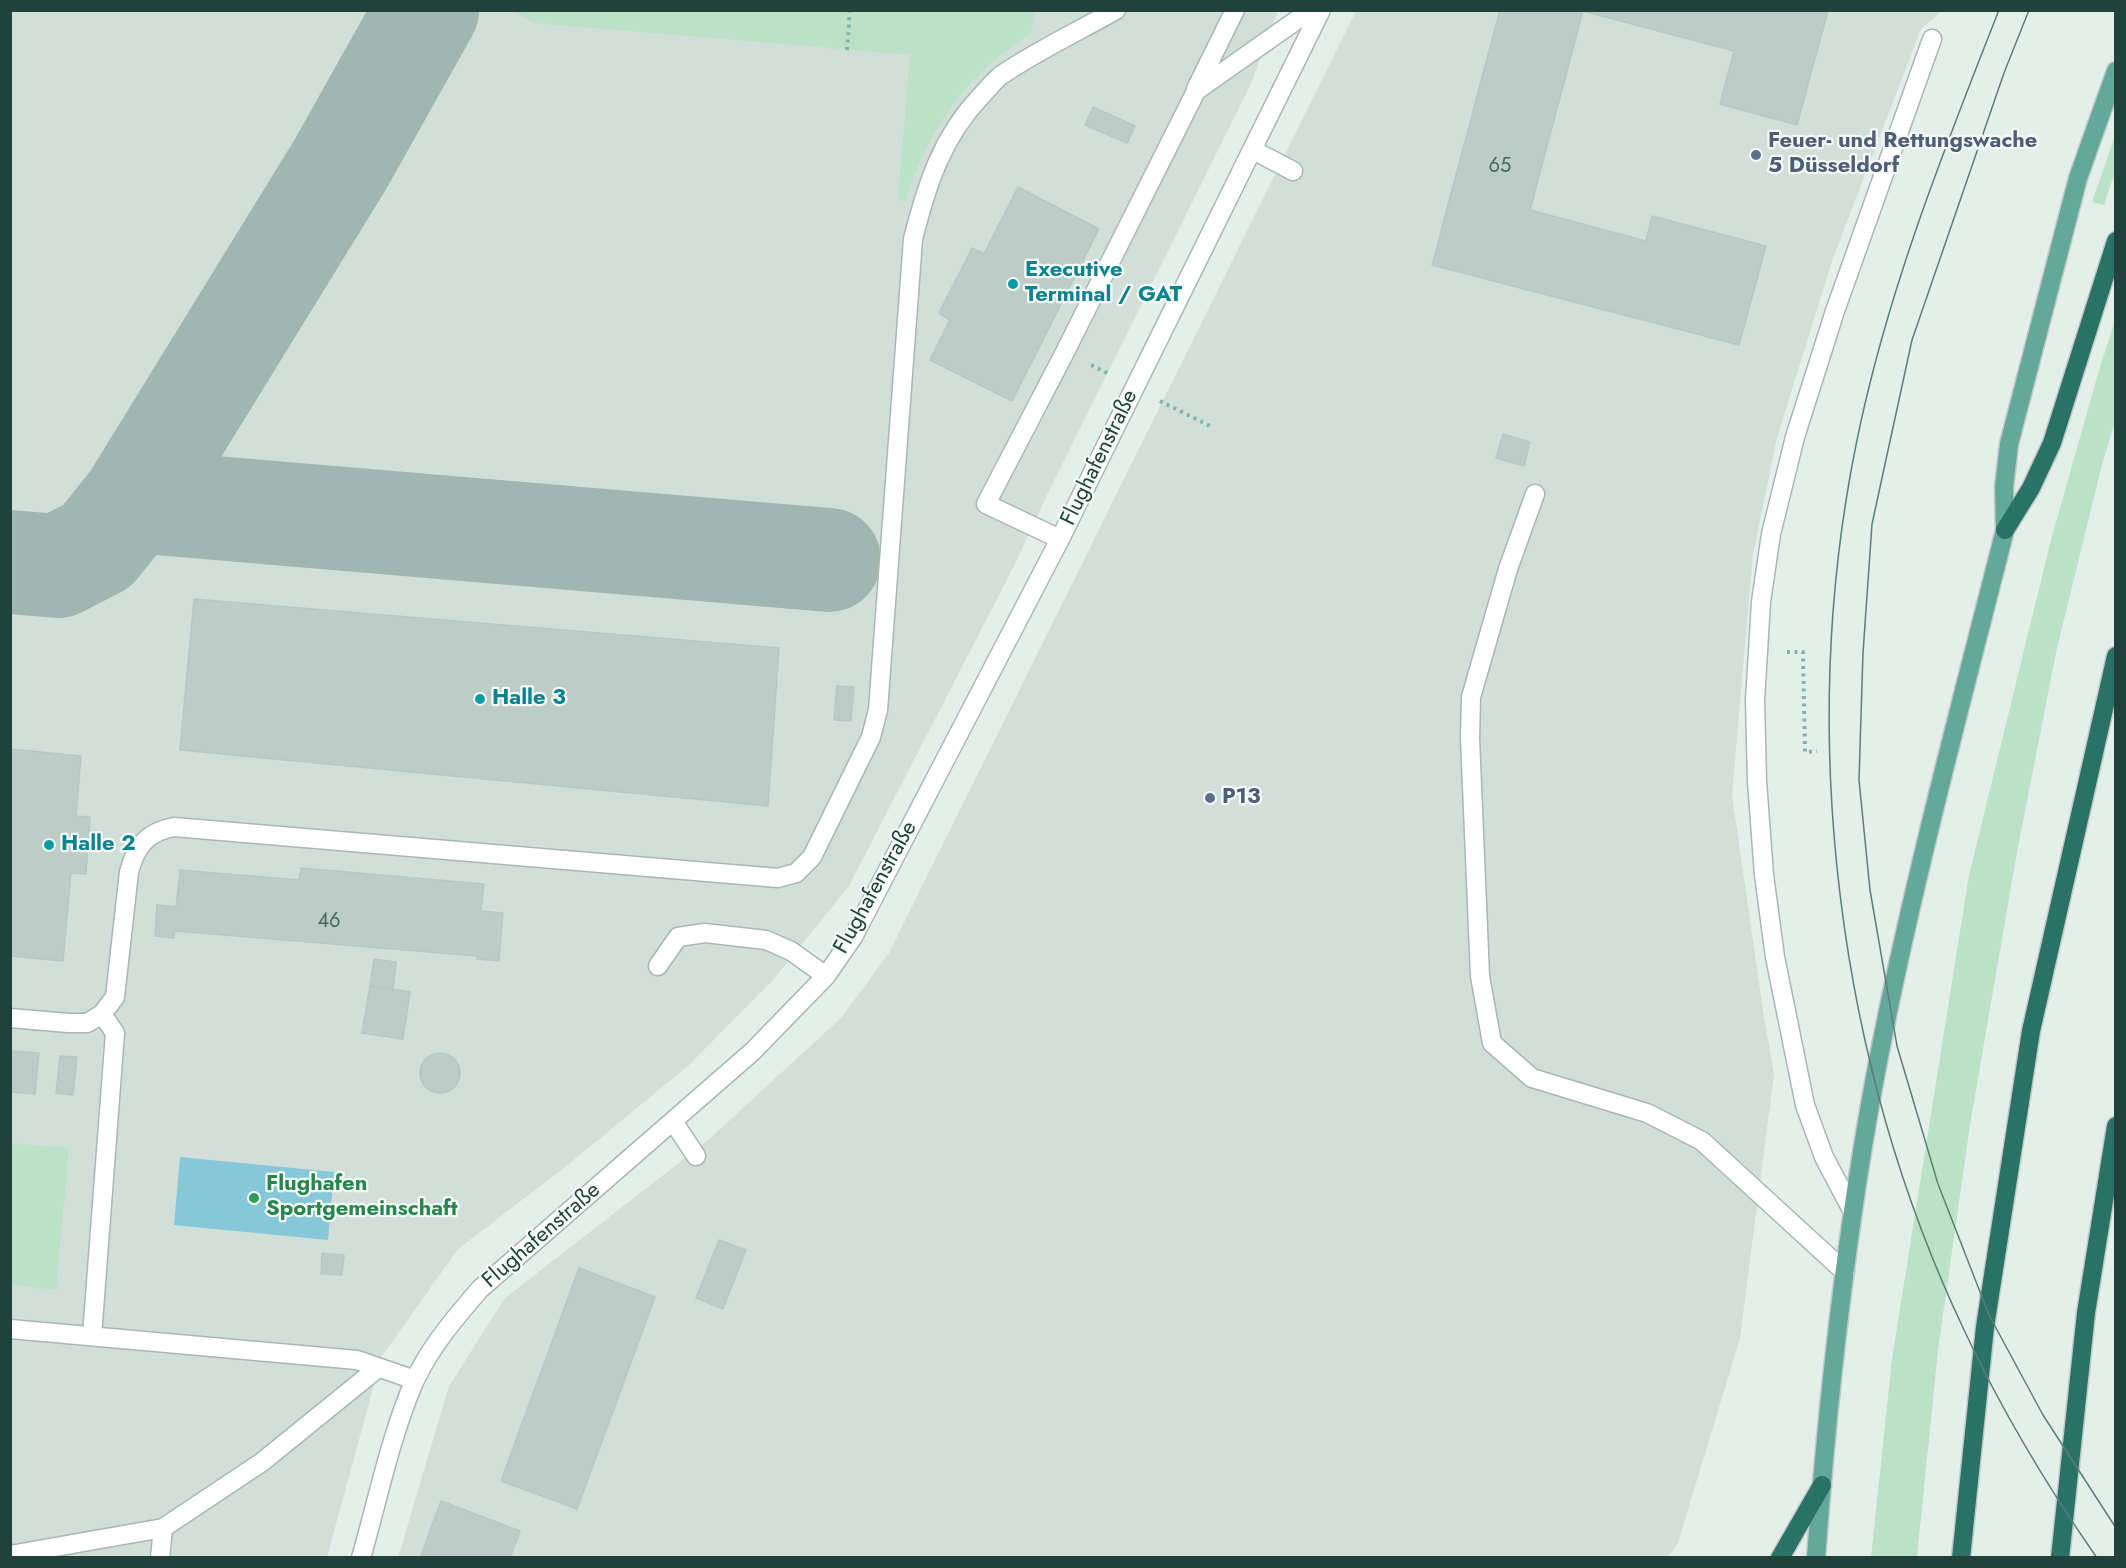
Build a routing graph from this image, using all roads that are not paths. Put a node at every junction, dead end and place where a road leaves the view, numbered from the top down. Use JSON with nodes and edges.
{"nodes":[{"id":1,"x":1116,"y":10,"type":"edge"},
{"id":2,"x":1235,"y":10,"type":"edge"},
{"id":3,"x":1311,"y":10,"type":"edge"},
{"id":4,"x":1321,"y":10,"type":"edge"},
{"id":5,"x":1932,"y":39,"type":"dead end"},
{"id":6,"x":2115,"y":71,"type":"edge"},
{"id":7,"x":1196,"y":91,"type":"junction"},
{"id":8,"x":1253,"y":150,"type":"junction"},
{"id":9,"x":1293,"y":171,"type":"dead end"},
{"id":10,"x":2115,"y":241,"type":"edge"},
{"id":11,"x":1536,"y":494,"type":"dead end"},
{"id":12,"x":2005,"y":530,"type":"junction"},
{"id":13,"x":1060,"y":539,"type":"junction"},
{"id":14,"x":2115,"y":656,"type":"edge"},
{"id":15,"x":658,"y":966,"type":"dead end"},
{"id":16,"x":826,"y":976,"type":"junction"},
{"id":17,"x":102,"y":1014,"type":"junction"},
{"id":18,"x":10,"y":1018,"type":"edge"},
{"id":19,"x":673,"y":1121,"type":"junction"},
{"id":20,"x":2115,"y":1126,"type":"edge"},
{"id":21,"x":696,"y":1156,"type":"dead end"},
{"id":22,"x":1852,"y":1210,"type":"junction"},
{"id":23,"x":1845,"y":1272,"type":"junction"},
{"id":24,"x":10,"y":1329,"type":"edge"},
{"id":25,"x":92,"y":1336,"type":"junction"},
{"id":26,"x":378,"y":1368,"type":"junction"},
{"id":27,"x":415,"y":1380,"type":"junction"},
{"id":28,"x":1822,"y":1485,"type":"junction"},
{"id":29,"x":163,"y":1528,"type":"junction"},
{"id":30,"x":10,"y":1555,"type":"edge"},
{"id":31,"x":160,"y":1557,"type":"edge"},
{"id":32,"x":361,"y":1557,"type":"edge"},
{"id":33,"x":1780,"y":1557,"type":"edge"},
{"id":34,"x":1816,"y":1557,"type":"edge"},
{"id":35,"x":1961,"y":1557,"type":"edge"},
{"id":36,"x":2060,"y":1557,"type":"edge"}],
"edges":[{"from":1,"to":17,"type":"street"},
{"from":2,"to":7,"type":"street"},
{"from":3,"to":7,"type":"street"},
{"from":4,"to":8,"type":"street","name":"Flughafenstraße"},
{"from":5,"to":22,"type":"street"},
{"from":6,"to":12,"type":"main road"},
{"from":7,"to":13,"type":"street"},
{"from":8,"to":9,"type":"street"},
{"from":8,"to":13,"type":"street","name":"Flughafenstraße"},
{"from":10,"to":12,"type":"highway"},
{"from":11,"to":23,"type":"street"},
{"from":12,"to":22,"type":"main road"},
{"from":13,"to":16,"type":"street","name":"Flughafenstraße"},
{"from":14,"to":35,"type":"highway"},
{"from":15,"to":16,"type":"street"},
{"from":16,"to":19,"type":"street","name":"Flughafenstraße"},
{"from":17,"to":18,"type":"street"},
{"from":17,"to":25,"type":"street"},
{"from":19,"to":21,"type":"street"},
{"from":19,"to":27,"type":"street","name":"Flughafenstraße"},
{"from":20,"to":36,"type":"highway"},
{"from":22,"to":23,"type":"main road"},
{"from":23,"to":28,"type":"main road"},
{"from":24,"to":25,"type":"street"},
{"from":25,"to":26,"type":"street"},
{"from":26,"to":27,"type":"street"},
{"from":26,"to":29,"type":"street"},
{"from":27,"to":32,"type":"street","name":"Flughafenstraße"},
{"from":28,"to":33,"type":"highway"},
{"from":28,"to":34,"type":"main road"},
{"from":29,"to":30,"type":"street"},
{"from":29,"to":31,"type":"street"}]}
